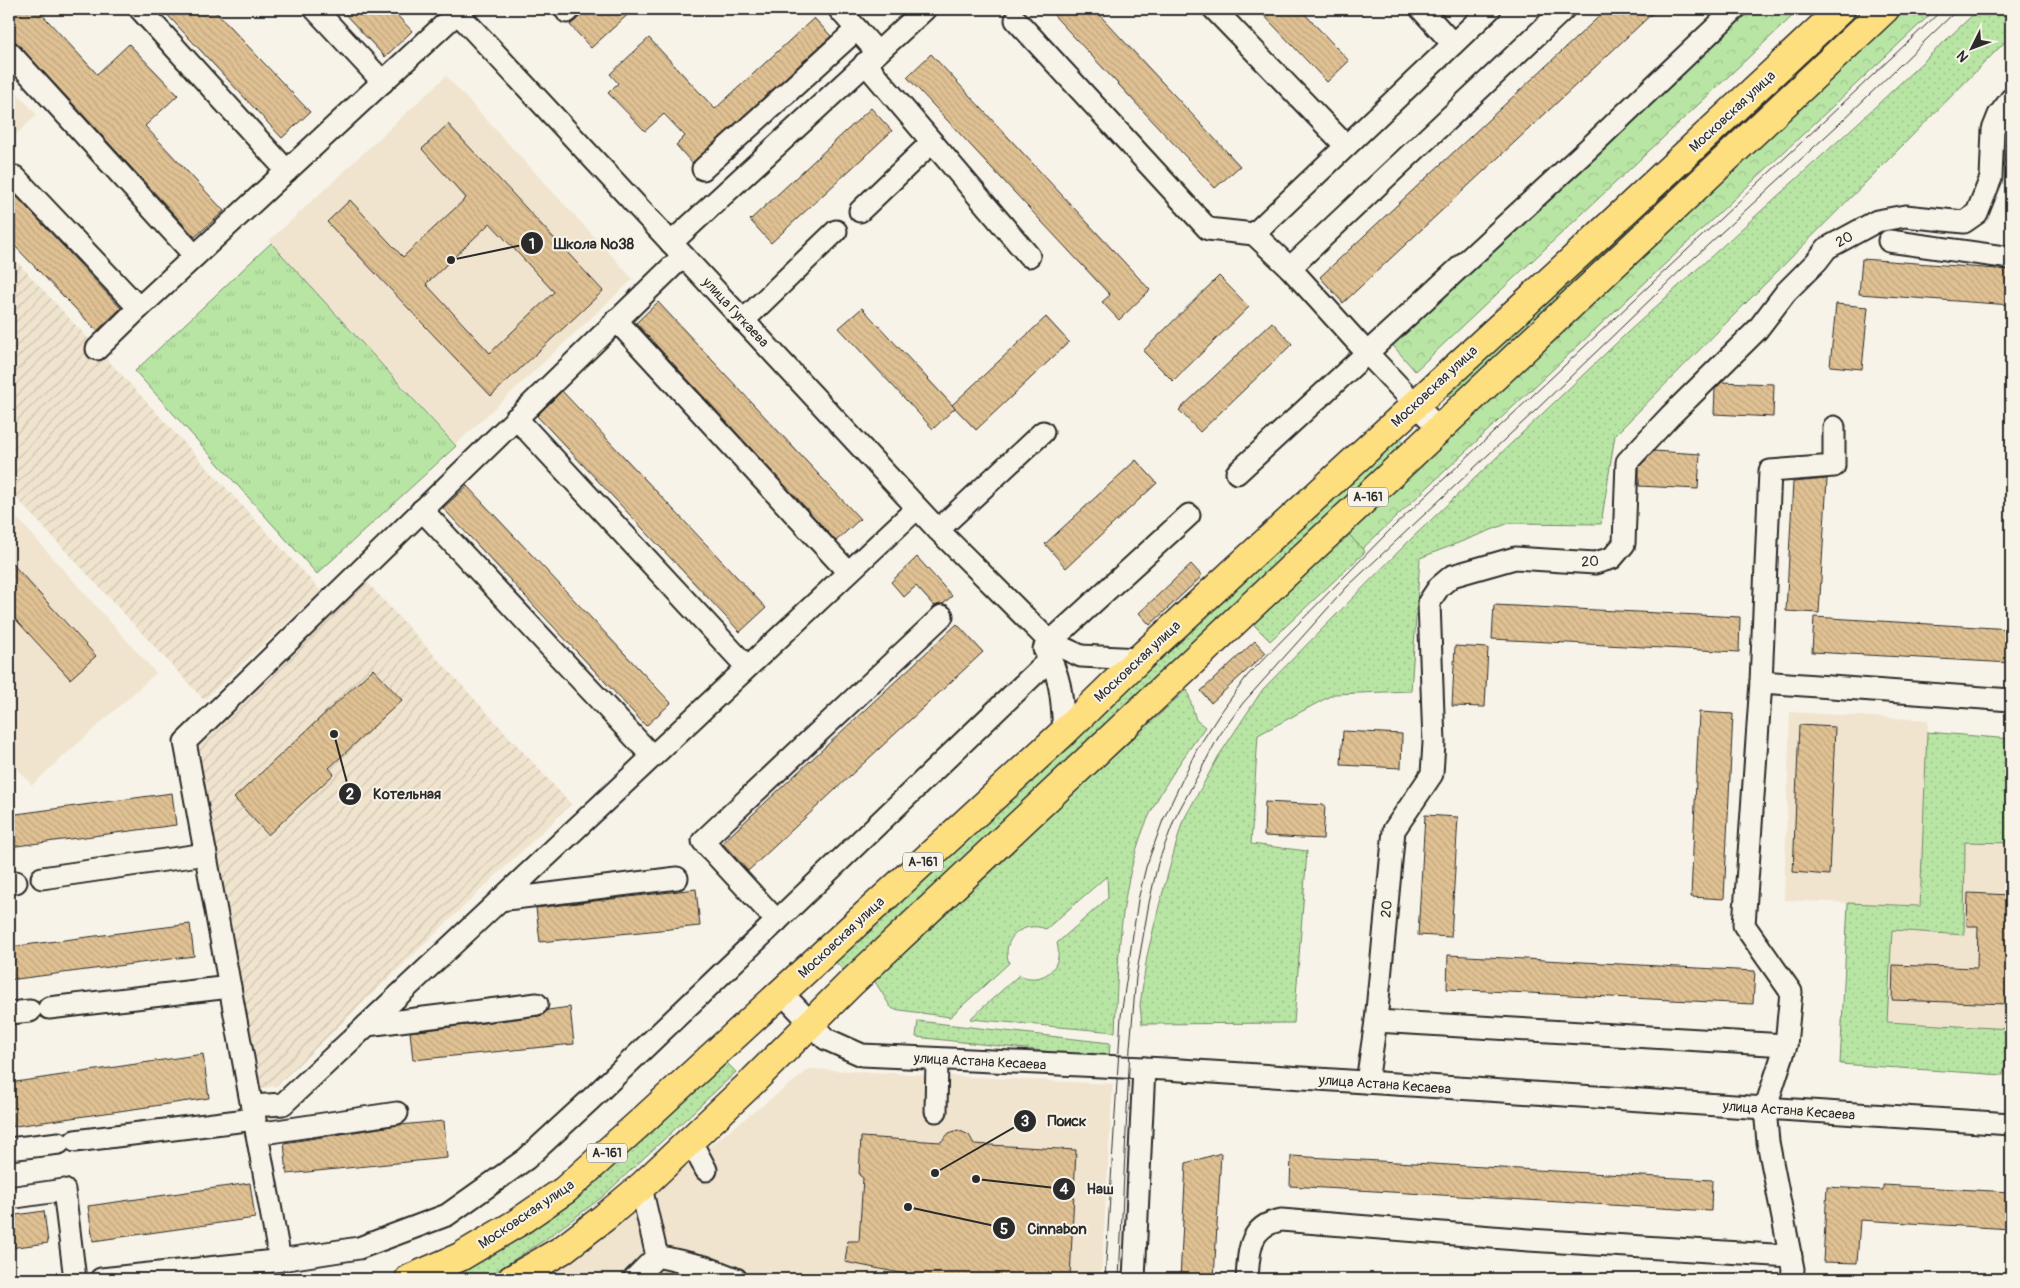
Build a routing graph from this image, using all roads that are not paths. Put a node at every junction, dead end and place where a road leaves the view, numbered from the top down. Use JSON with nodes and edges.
{"nodes":[{"id":1,"x":140,"y":9,"type":"edge"},
{"id":2,"x":315,"y":9,"type":"edge"},
{"id":3,"x":839,"y":9,"type":"edge"},
{"id":4,"x":925,"y":9,"type":"edge"},
{"id":5,"x":1214,"y":9,"type":"edge"},
{"id":6,"x":1421,"y":9,"type":"edge"},
{"id":7,"x":1490,"y":9,"type":"edge"},
{"id":8,"x":1564,"y":9,"type":"edge"},
{"id":9,"x":1735,"y":9,"type":"edge"},
{"id":10,"x":1841,"y":9,"type":"edge"},
{"id":11,"x":1885,"y":9,"type":"edge"},
{"id":12,"x":456,"y":11,"type":"edge"},
{"id":13,"x":1016,"y":20,"type":"dead end"},
{"id":14,"x":857,"y":29,"type":"junction"},
{"id":15,"x":1453,"y":44,"type":"junction"},
{"id":16,"x":9,"y":52,"type":"edge"},
{"id":17,"x":871,"y":58,"type":"junction"},
{"id":18,"x":383,"y":82,"type":"junction"},
{"id":19,"x":2011,"y":99,"type":"edge"},
{"id":20,"x":932,"y":142,"type":"junction"},
{"id":21,"x":1346,"y":146,"type":"junction"},
{"id":22,"x":703,"y":169,"type":"dead end"},
{"id":23,"x":287,"y":171,"type":"junction"},
{"id":24,"x":15,"y":177,"type":"dead end"},
{"id":25,"x":860,"y":211,"type":"dead end"},
{"id":26,"x":836,"y":231,"type":"dead end"},
{"id":27,"x":1254,"y":234,"type":"junction"},
{"id":28,"x":1889,"y":240,"type":"dead end"},
{"id":29,"x":677,"y":249,"type":"junction"},
{"id":30,"x":195,"y":256,"type":"junction"},
{"id":31,"x":1029,"y":256,"type":"dead end"},
{"id":32,"x":2011,"y":258,"type":"edge"},
{"id":33,"x":1290,"y":268,"type":"junction"},
{"id":34,"x":139,"y":308,"type":"junction"},
{"id":35,"x":616,"y":320,"type":"junction"},
{"id":36,"x":743,"y":320,"type":"junction"},
{"id":37,"x":97,"y":349,"type":"dead end"},
{"id":38,"x":1367,"y":353,"type":"junction"},
{"id":39,"x":1415,"y":404,"type":"junction"},
{"id":40,"x":516,"y":418,"type":"junction"},
{"id":41,"x":1834,"y":427,"type":"dead end"},
{"id":42,"x":1439,"y":429,"type":"junction"},
{"id":43,"x":1043,"y":432,"type":"dead end"},
{"id":44,"x":1237,"y":473,"type":"dead end"},
{"id":45,"x":917,"y":508,"type":"junction"},
{"id":46,"x":422,"y":510,"type":"junction"},
{"id":47,"x":1189,"y":515,"type":"dead end"},
{"id":48,"x":938,"y":530,"type":"junction"},
{"id":49,"x":848,"y":572,"type":"junction"},
{"id":50,"x":942,"y":616,"type":"dead end"},
{"id":51,"x":1050,"y":650,"type":"junction"},
{"id":52,"x":1139,"y":658,"type":"junction"},
{"id":53,"x":747,"y":667,"type":"junction"},
{"id":54,"x":1761,"y":682,"type":"junction"},
{"id":55,"x":2011,"y":700,"type":"edge"},
{"id":56,"x":1064,"y":732,"type":"junction"},
{"id":57,"x":652,"y":756,"type":"junction"},
{"id":58,"x":206,"y":854,"type":"junction"},
{"id":59,"x":42,"y":878,"type":"dead end"},
{"id":60,"x":677,"y":878,"type":"dead end"},
{"id":61,"x":500,"y":900,"type":"junction"},
{"id":62,"x":777,"y":921,"type":"junction"},
{"id":63,"x":230,"y":987,"type":"junction"},
{"id":64,"x":782,"y":992,"type":"junction"},
{"id":65,"x":537,"y":1004,"type":"dead end"},
{"id":66,"x":9,"y":1013,"type":"edge"},
{"id":67,"x":1376,"y":1021,"type":"junction"},
{"id":68,"x":812,"y":1023,"type":"junction"},
{"id":69,"x":367,"y":1025,"type":"junction"},
{"id":70,"x":1786,"y":1045,"type":"junction"},
{"id":71,"x":937,"y":1059,"type":"junction"},
{"id":72,"x":1144,"y":1068,"type":"junction"},
{"id":73,"x":1367,"y":1082,"type":"junction"},
{"id":74,"x":1765,"y":1109,"type":"junction"},
{"id":75,"x":936,"y":1111,"type":"dead end"},
{"id":76,"x":396,"y":1113,"type":"dead end"},
{"id":77,"x":255,"y":1119,"type":"junction"},
{"id":78,"x":2011,"y":1124,"type":"edge"},
{"id":79,"x":690,"y":1140,"type":"junction"},
{"id":80,"x":9,"y":1149,"type":"edge"},
{"id":81,"x":706,"y":1170,"type":"dead end"},
{"id":82,"x":643,"y":1185,"type":"junction"},
{"id":83,"x":9,"y":1198,"type":"edge"},
{"id":84,"x":657,"y":1256,"type":"junction"},
{"id":85,"x":1791,"y":1256,"type":"junction"},
{"id":86,"x":280,"y":1260,"type":"junction"},
{"id":87,"x":74,"y":1279,"type":"edge"},
{"id":88,"x":101,"y":1279,"type":"edge"},
{"id":89,"x":409,"y":1279,"type":"edge"},
{"id":90,"x":512,"y":1279,"type":"edge"},
{"id":91,"x":634,"y":1279,"type":"edge"},
{"id":92,"x":736,"y":1279,"type":"edge"},
{"id":93,"x":1134,"y":1279,"type":"edge"},
{"id":94,"x":1247,"y":1279,"type":"edge"},
{"id":95,"x":1792,"y":1279,"type":"edge"}],
"edges":[{"from":1,"to":23,"type":"street"},
{"from":2,"to":18,"type":"street"},
{"from":3,"to":14,"type":"street"},
{"from":4,"to":17,"type":"street"},
{"from":5,"to":21,"type":"street"},
{"from":6,"to":15,"type":"street"},
{"from":7,"to":15,"type":"street"},
{"from":8,"to":33,"type":"street"},
{"from":9,"to":38,"type":"street"},
{"from":10,"to":39,"type":"highway","name":"Московская улица","number":"А-161"},
{"from":11,"to":42,"type":"highway","number":"А-161"},
{"from":12,"to":18,"type":"street"},
{"from":12,"to":29,"type":"street","name":"улица Гугкаева"},
{"from":13,"to":27,"type":"street"},
{"from":14,"to":17,"type":"street"},
{"from":14,"to":22,"type":"street"},
{"from":15,"to":21,"type":"street"},
{"from":16,"to":30,"type":"street"},
{"from":17,"to":20,"type":"street"},
{"from":17,"to":29,"type":"street"},
{"from":18,"to":23,"type":"street"},
{"from":19,"to":67,"type":"street","name":"20"},
{"from":20,"to":25,"type":"street"},
{"from":20,"to":31,"type":"street"},
{"from":21,"to":27,"type":"street"},
{"from":23,"to":30,"type":"street"},
{"from":24,"to":34,"type":"street"},
{"from":26,"to":36,"type":"street"},
{"from":27,"to":33,"type":"street"},
{"from":28,"to":32,"type":"street"},
{"from":29,"to":35,"type":"street"},
{"from":29,"to":36,"type":"street","name":"улица Гугкаева"},
{"from":30,"to":34,"type":"street"},
{"from":33,"to":38,"type":"street"},
{"from":34,"to":37,"type":"street"},
{"from":35,"to":40,"type":"street"},
{"from":35,"to":49,"type":"street"},
{"from":36,"to":45,"type":"street","name":"улица Гугкаева"},
{"from":38,"to":39,"type":"street"},
{"from":38,"to":44,"type":"street"},
{"from":39,"to":42,"type":"street"},
{"from":39,"to":52,"type":"highway","name":"Московская улица","number":"А-161"},
{"from":40,"to":46,"type":"street"},
{"from":40,"to":53,"type":"street"},
{"from":41,"to":54,"type":"street"},
{"from":42,"to":68,"type":"highway","number":"А-161"},
{"from":43,"to":48,"type":"street"},
{"from":45,"to":48,"type":"street","name":"улица Гугкаева"},
{"from":45,"to":49,"type":"street"},
{"from":46,"to":57,"type":"street"},
{"from":46,"to":58,"type":"street"},
{"from":47,"to":51,"type":"street"},
{"from":48,"to":51,"type":"street","name":"улица Гугкаева"},
{"from":49,"to":53,"type":"street"},
{"from":50,"to":62,"type":"street"},
{"from":51,"to":52,"type":"street"},
{"from":51,"to":56,"type":"street","name":"улица Гугкаева"},
{"from":51,"to":62,"type":"street"},
{"from":52,"to":56,"type":"highway","name":"Московская улица","number":"А-161"},
{"from":53,"to":57,"type":"street"},
{"from":54,"to":55,"type":"street"},
{"from":54,"to":70,"type":"street"},
{"from":56,"to":64,"type":"highway","name":"Московская улица","number":"А-161"},
{"from":57,"to":61,"type":"street"},
{"from":58,"to":59,"type":"street"},
{"from":58,"to":63,"type":"street"},
{"from":60,"to":61,"type":"street"},
{"from":61,"to":69,"type":"street"},
{"from":62,"to":86,"type":"street"},
{"from":63,"to":66,"type":"street"},
{"from":63,"to":77,"type":"street"},
{"from":64,"to":68,"type":"street","name":"улица Астана Кесаева"},
{"from":64,"to":89,"type":"highway","name":"Московская улица","number":"А-161"},
{"from":65,"to":69,"type":"street"},
{"from":67,"to":70,"type":"street"},
{"from":67,"to":73,"type":"street","name":"20"},
{"from":68,"to":71,"type":"street","name":"улица Астана Кесаева"},
{"from":68,"to":79,"type":"highway","number":"А-161"},
{"from":69,"to":77,"type":"street"},
{"from":70,"to":74,"type":"street"},
{"from":71,"to":72,"type":"street","name":"улица Астана Кесаева"},
{"from":71,"to":75,"type":"street"},
{"from":72,"to":73,"type":"street","name":"улица Астана Кесаева"},
{"from":72,"to":93,"type":"street"},
{"from":73,"to":74,"type":"street","name":"улица Астана Кесаева"},
{"from":74,"to":78,"type":"street","name":"улица Астана Кесаева"},
{"from":74,"to":85,"type":"street"},
{"from":76,"to":77,"type":"street"},
{"from":77,"to":80,"type":"street"},
{"from":77,"to":86,"type":"street"},
{"from":79,"to":81,"type":"street"},
{"from":79,"to":82,"type":"highway","number":"А-161"},
{"from":82,"to":84,"type":"street"},
{"from":82,"to":90,"type":"highway","number":"А-161"},
{"from":83,"to":87,"type":"street"},
{"from":84,"to":91,"type":"street"},
{"from":84,"to":92,"type":"street"},
{"from":85,"to":94,"type":"street"},
{"from":85,"to":95,"type":"street"},
{"from":86,"to":88,"type":"street"}]}
